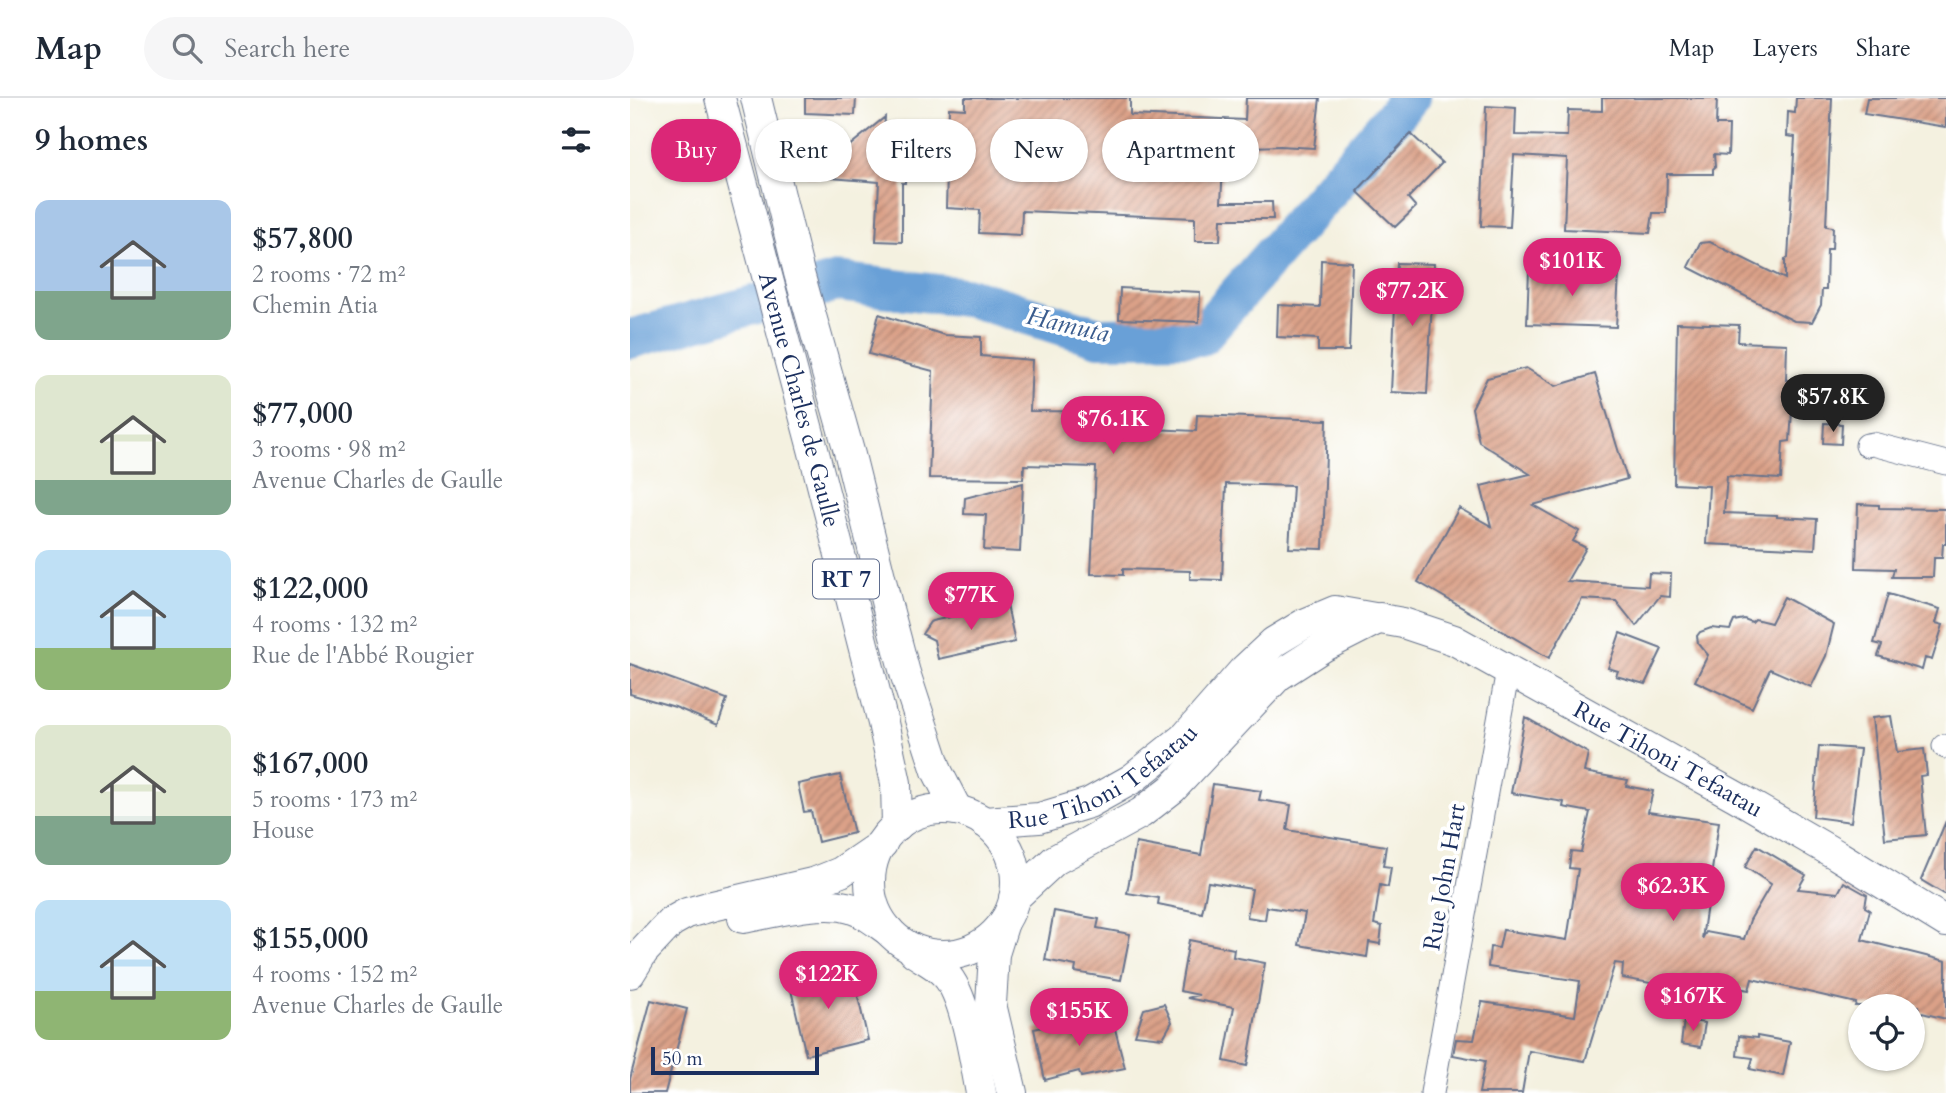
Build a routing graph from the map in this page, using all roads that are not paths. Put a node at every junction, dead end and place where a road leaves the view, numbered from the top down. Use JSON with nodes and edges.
{"nodes":[{"id":1,"x":720,"y":98,"type":"edge"},
{"id":2,"x":756,"y":98,"type":"edge"},
{"id":3,"x":1867,"y":445,"type":"dead end"},
{"id":4,"x":1946,"y":463,"type":"edge"},
{"id":5,"x":1380,"y":618,"type":"junction"},
{"id":6,"x":1508,"y":670,"type":"junction"},
{"id":7,"x":957,"y":810,"type":"junction"},
{"id":8,"x":985,"y":822,"type":"junction"},
{"id":9,"x":889,"y":835,"type":"junction"},
{"id":10,"x":1009,"y":910,"type":"junction"},
{"id":11,"x":1946,"y":922,"type":"edge"},
{"id":12,"x":896,"y":937,"type":"junction"},
{"id":13,"x":652,"y":943,"type":"junction"},
{"id":14,"x":630,"y":972,"type":"edge"},
{"id":15,"x":981,"y":1093,"type":"edge"},
{"id":16,"x":1012,"y":1093,"type":"edge"},
{"id":17,"x":1432,"y":1093,"type":"edge"}],
"edges":[{"from":1,"to":9,"type":"main road","name":"Avenue Charles de Gaulle","number":"RT 7"},
{"from":2,"to":7,"type":"main road","name":"Avenue Charles de Gaulle","number":"RT 7"},
{"from":3,"to":4,"type":"street"},
{"from":5,"to":6,"type":"main road","name":"Rue Tihoni Tefaatau"},
{"from":5,"to":8,"type":"main road","name":"Rue Tihoni Tefaatau"},
{"from":5,"to":10,"type":"main road","name":"Rue Tihoni Tefaatau"},
{"from":6,"to":11,"type":"main road","name":"Rue Tihoni Tefaatau"},
{"from":6,"to":17,"type":"street","name":"Rue John Hart"},
{"from":7,"to":8,"type":"main road"},
{"from":7,"to":9,"type":"main road"},
{"from":8,"to":10,"type":"main road"},
{"from":9,"to":12,"type":"main road","number":"RT 7"},
{"from":9,"to":13,"type":"main road"},
{"from":10,"to":12,"type":"main road"},
{"from":10,"to":16,"type":"main road"},
{"from":12,"to":13,"type":"main road"},
{"from":12,"to":15,"type":"main road","number":"RT 7"},
{"from":13,"to":14,"type":"main road"}]}
